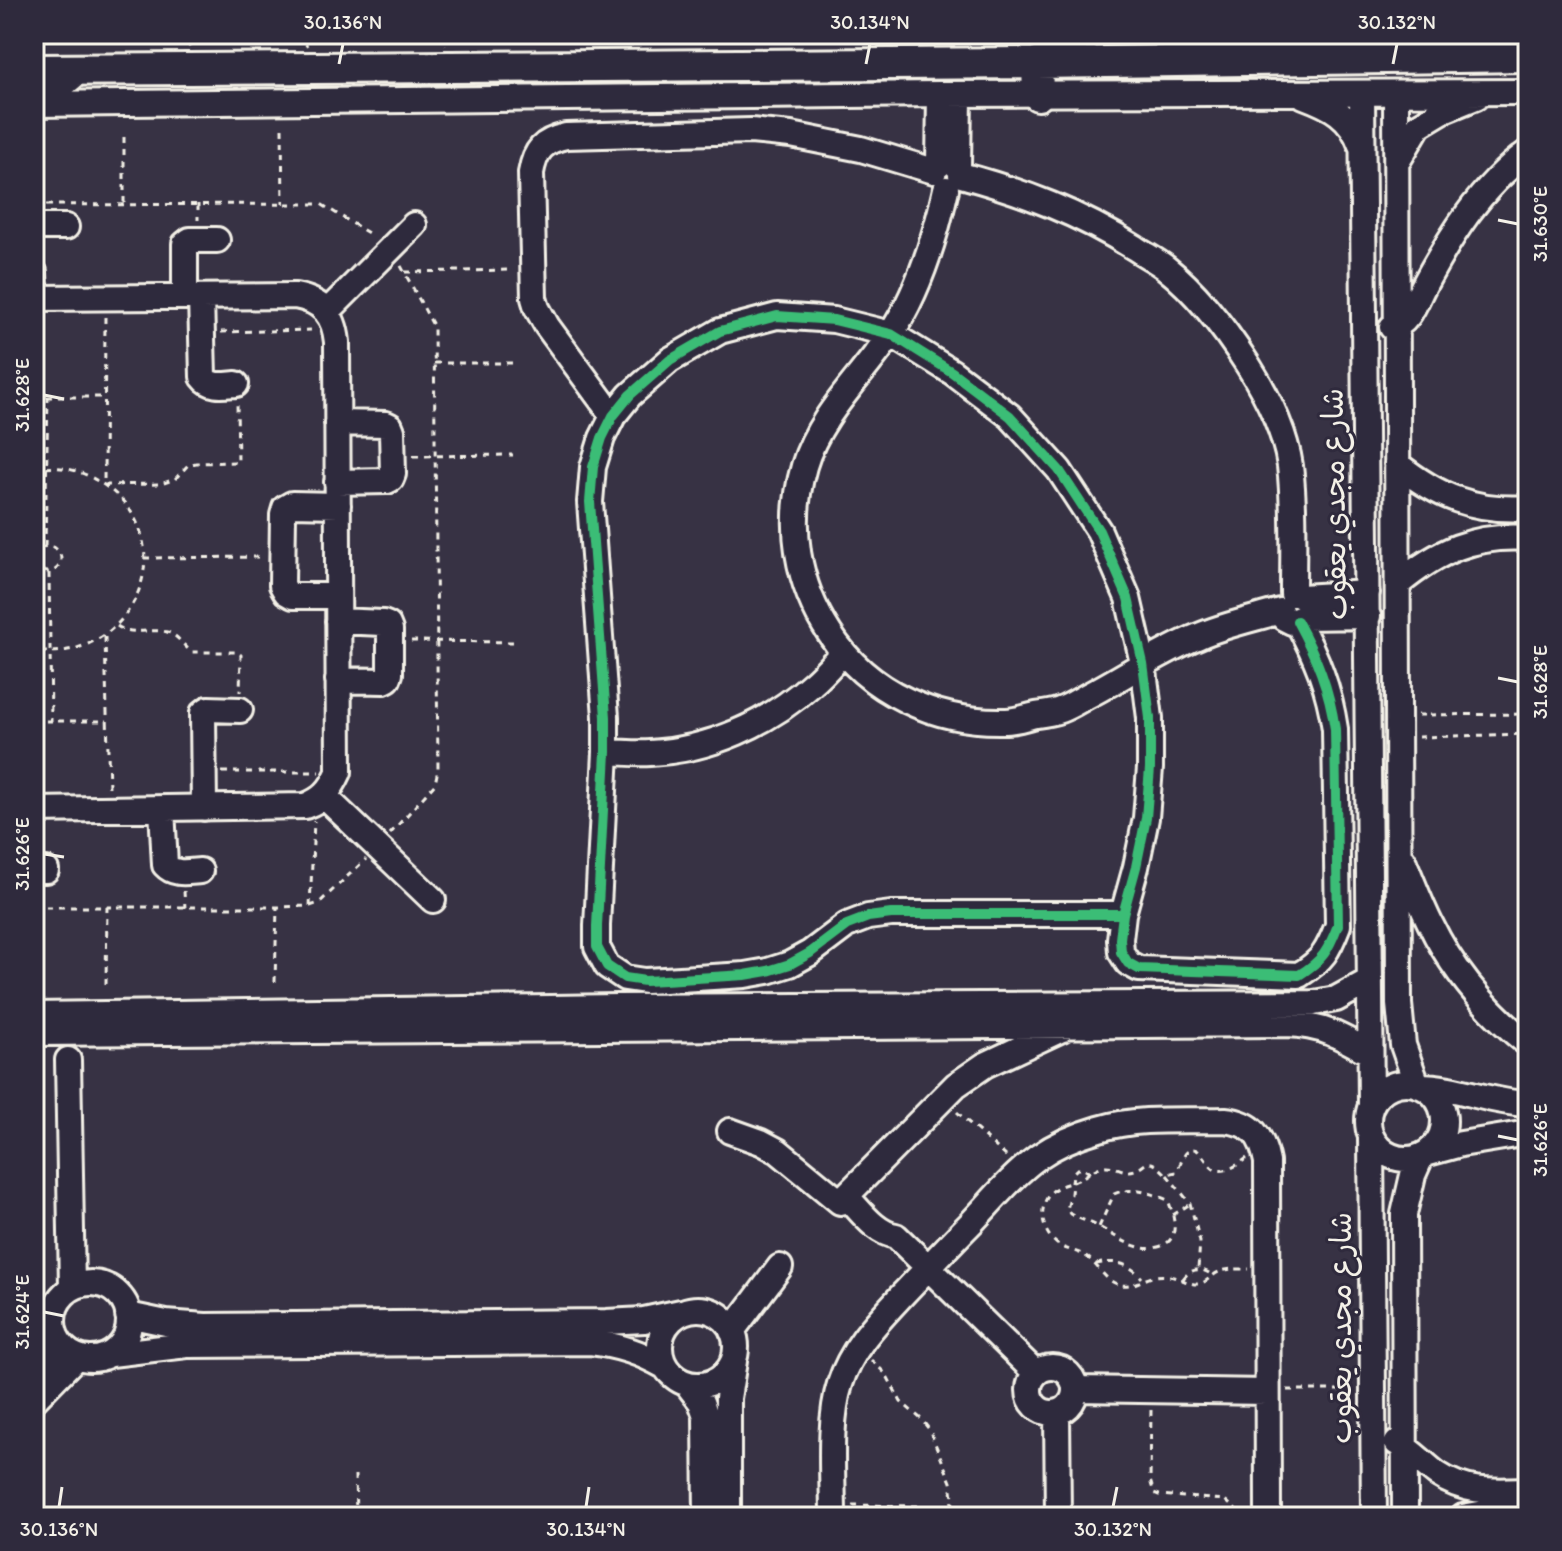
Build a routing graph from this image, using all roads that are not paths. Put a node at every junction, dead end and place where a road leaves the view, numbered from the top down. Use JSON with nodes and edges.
{"nodes":[{"id":1,"x":1528,"y":56,"type":"edge"},
{"id":2,"x":1037,"y":63,"type":"junction"},
{"id":3,"x":34,"y":70,"type":"edge"},
{"id":4,"x":76,"y":70,"type":"junction"},
{"id":5,"x":1294,"y":92,"type":"junction"},
{"id":6,"x":1488,"y":92,"type":"junction"},
{"id":7,"x":1528,"y":92,"type":"edge"},
{"id":8,"x":1362,"y":93,"type":"junction"},
{"id":9,"x":1396,"y":93,"type":"junction"},
{"id":10,"x":949,"y":94,"type":"junction"},
{"id":11,"x":1038,"y":95,"type":"junction"},
{"id":12,"x":35,"y":104,"type":"edge"},
{"id":13,"x":1362,"y":148,"type":"junction"},
{"id":14,"x":1528,"y":152,"type":"edge"},
{"id":15,"x":1397,"y":164,"type":"junction"},
{"id":16,"x":948,"y":173,"type":"junction"},
{"id":17,"x":414,"y":225,"type":"dead end"},
{"id":18,"x":66,"y":227,"type":"dead end"},
{"id":19,"x":34,"y":229,"type":"edge"},
{"id":20,"x":217,"y":240,"type":"dead end"},
{"id":21,"x":34,"y":272,"type":"edge"},
{"id":22,"x":193,"y":297,"type":"junction"},
{"id":23,"x":34,"y":298,"type":"edge"},
{"id":24,"x":332,"y":321,"type":"junction"},
{"id":25,"x":1364,"y":327,"type":"junction"},
{"id":26,"x":1397,"y":327,"type":"junction"},
{"id":27,"x":891,"y":334,"type":"junction"},
{"id":28,"x":236,"y":384,"type":"road end"},
{"id":29,"x":613,"y":416,"type":"junction"},
{"id":30,"x":337,"y":423,"type":"junction"},
{"id":31,"x":1397,"y":464,"type":"junction"},
{"id":32,"x":338,"y":493,"type":"junction"},
{"id":33,"x":1528,"y":508,"type":"edge"},
{"id":34,"x":1528,"y":538,"type":"edge"},
{"id":35,"x":1398,"y":584,"type":"junction"},
{"id":36,"x":338,"y":596,"type":"junction"},
{"id":37,"x":1368,"y":605,"type":"junction"},
{"id":38,"x":1295,"y":608,"type":"junction"},
{"id":39,"x":338,"y":621,"type":"junction"},
{"id":40,"x":842,"y":653,"type":"junction"},
{"id":41,"x":1143,"y":663,"type":"junction"},
{"id":42,"x":338,"y":680,"type":"junction"},
{"id":43,"x":240,"y":710,"type":"road end"},
{"id":44,"x":606,"y":752,"type":"junction"},
{"id":45,"x":319,"y":800,"type":"junction"},
{"id":46,"x":204,"y":808,"type":"junction"},
{"id":47,"x":162,"y":809,"type":"junction"},
{"id":48,"x":34,"y":810,"type":"edge"},
{"id":49,"x":1398,"y":850,"type":"junction"},
{"id":50,"x":200,"y":871,"type":"dead end"},
{"id":51,"x":433,"y":900,"type":"dead end"},
{"id":52,"x":1123,"y":914,"type":"junction"},
{"id":53,"x":1369,"y":981,"type":"junction"},
{"id":54,"x":1287,"y":1013,"type":"junction"},
{"id":55,"x":34,"y":1015,"type":"edge"},
{"id":56,"x":618,"y":1017,"type":"junction"},
{"id":57,"x":1072,"y":1024,"type":"junction"},
{"id":58,"x":34,"y":1033,"type":"edge"},
{"id":59,"x":1528,"y":1044,"type":"edge"},
{"id":60,"x":1370,"y":1053,"type":"junction"},
{"id":61,"x":68,"y":1060,"type":"dead end"},
{"id":62,"x":1419,"y":1085,"type":"junction"},
{"id":63,"x":1528,"y":1104,"type":"edge"},
{"id":64,"x":1371,"y":1106,"type":"junction"},
{"id":65,"x":730,"y":1131,"type":"dead end"},
{"id":66,"x":1528,"y":1133,"type":"edge"},
{"id":67,"x":1371,"y":1138,"type":"junction"},
{"id":68,"x":1425,"y":1155,"type":"junction"},
{"id":69,"x":848,"y":1194,"type":"junction"},
{"id":70,"x":780,"y":1267,"type":"dead end"},
{"id":71,"x":928,"y":1267,"type":"junction"},
{"id":72,"x":72,"y":1288,"type":"junction"},
{"id":73,"x":681,"y":1312,"type":"junction"},
{"id":74,"x":128,"y":1315,"type":"junction"},
{"id":75,"x":732,"y":1331,"type":"junction"},
{"id":76,"x":392,"y":1334,"type":"junction"},
{"id":77,"x":68,"y":1349,"type":"junction"},
{"id":78,"x":111,"y":1354,"type":"junction"},
{"id":79,"x":734,"y":1361,"type":"junction"},
{"id":80,"x":664,"y":1366,"type":"junction"},
{"id":81,"x":34,"y":1368,"type":"edge"},
{"id":82,"x":1036,"y":1373,"type":"junction"},
{"id":83,"x":687,"y":1384,"type":"junction"},
{"id":84,"x":1076,"y":1389,"type":"junction"},
{"id":85,"x":1267,"y":1391,"type":"junction"},
{"id":86,"x":34,"y":1400,"type":"edge"},
{"id":87,"x":1057,"y":1413,"type":"junction"},
{"id":88,"x":1373,"y":1443,"type":"junction"},
{"id":89,"x":1405,"y":1447,"type":"junction"},
{"id":90,"x":1455,"y":1484,"type":"junction"},
{"id":91,"x":1528,"y":1490,"type":"edge"},
{"id":92,"x":1528,"y":1510,"type":"edge"},
{"id":93,"x":842,"y":1511,"type":"edge"},
{"id":94,"x":707,"y":1517,"type":"edge"},
{"id":95,"x":728,"y":1517,"type":"edge"},
{"id":96,"x":1058,"y":1517,"type":"edge"},
{"id":97,"x":1268,"y":1517,"type":"edge"},
{"id":98,"x":1374,"y":1517,"type":"edge"},
{"id":99,"x":1405,"y":1517,"type":"edge"},
{"id":100,"x":1455,"y":1517,"type":"edge"},
{"id":101,"x":1463,"y":1517,"type":"edge"}],
"edges":[{"from":1,"to":2,"type":"main road"},
{"from":2,"to":4,"type":"main road"},
{"from":2,"to":11,"type":"main road"},
{"from":3,"to":4,"type":"main road"},
{"from":4,"to":12,"type":"main road"},
{"from":5,"to":8,"type":"street"},
{"from":5,"to":11,"type":"street"},
{"from":5,"to":13,"type":"street"},
{"from":6,"to":7,"type":"street"},
{"from":6,"to":9,"type":"street"},
{"from":6,"to":15,"type":"street"},
{"from":8,"to":9,"type":"street"},
{"from":8,"to":13,"type":"street","name":"شارع مجدي يعقوب"},
{"from":9,"to":15,"type":"street","name":"شارع مجدي يعقوب"},
{"from":10,"to":11,"type":"street"},
{"from":10,"to":12,"type":"street"},
{"from":10,"to":16,"type":"street"},
{"from":13,"to":25,"type":"street","name":"شارع مجدي يعقوب"},
{"from":14,"to":26,"type":"street"},
{"from":15,"to":26,"type":"street","name":"شارع مجدي يعقوب"},
{"from":16,"to":27,"type":"street"},
{"from":16,"to":29,"type":"street"},
{"from":16,"to":38,"type":"street"},
{"from":17,"to":24,"type":"street"},
{"from":18,"to":19,"type":"street"},
{"from":20,"to":22,"type":"street"},
{"from":21,"to":23,"type":"street"},
{"from":22,"to":23,"type":"street"},
{"from":22,"to":24,"type":"street"},
{"from":22,"to":28,"type":"street"},
{"from":24,"to":30,"type":"street"},
{"from":25,"to":26,"type":"street"},
{"from":25,"to":37,"type":"street","name":"شارع مجدي يعقوب"},
{"from":26,"to":31,"type":"street","name":"شارع مجدي يعقوب"},
{"from":27,"to":29,"type":"street"},
{"from":27,"to":40,"type":"street"},
{"from":27,"to":41,"type":"street"},
{"from":29,"to":44,"type":"street"},
{"from":30,"to":32,"type":"street"},
{"from":30,"to":32,"type":"street"},
{"from":31,"to":33,"type":"street"},
{"from":31,"to":35,"type":"street","name":"شارع مجدي يعقوب"},
{"from":32,"to":36,"type":"street"},
{"from":32,"to":36,"type":"street"},
{"from":34,"to":35,"type":"street"},
{"from":35,"to":49,"type":"street","name":"شارع مجدي يعقوب"},
{"from":36,"to":39,"type":"street"},
{"from":37,"to":38,"type":"street"},
{"from":37,"to":53,"type":"street","name":"شارع مجدي يعقوب"},
{"from":38,"to":41,"type":"street"},
{"from":38,"to":52,"type":"street"},
{"from":39,"to":42,"type":"street"},
{"from":39,"to":42,"type":"street"},
{"from":40,"to":41,"type":"street"},
{"from":40,"to":44,"type":"street"},
{"from":41,"to":52,"type":"street"},
{"from":42,"to":45,"type":"street"},
{"from":43,"to":46,"type":"street"},
{"from":44,"to":52,"type":"street"},
{"from":45,"to":46,"type":"street"},
{"from":45,"to":51,"type":"street"},
{"from":46,"to":47,"type":"street"},
{"from":47,"to":48,"type":"street"},
{"from":47,"to":50,"type":"street"},
{"from":49,"to":59,"type":"street"},
{"from":49,"to":62,"type":"street","name":"شارع مجدي يعقوب"},
{"from":53,"to":54,"type":"street"},
{"from":53,"to":60,"type":"street","name":"شارع مجدي يعقوب"},
{"from":54,"to":56,"type":"street"},
{"from":54,"to":57,"type":"street"},
{"from":54,"to":60,"type":"street"},
{"from":55,"to":56,"type":"street"},
{"from":56,"to":57,"type":"street"},
{"from":56,"to":58,"type":"street"},
{"from":57,"to":69,"type":"street"},
{"from":60,"to":64,"type":"street","name":"شارع مجدي يعقوب"},
{"from":61,"to":72,"type":"street"},
{"from":62,"to":63,"type":"street"},
{"from":62,"to":64,"type":"street"},
{"from":62,"to":68,"type":"street"},
{"from":64,"to":67,"type":"street"},
{"from":65,"to":69,"type":"street"},
{"from":66,"to":68,"type":"street"},
{"from":67,"to":68,"type":"street"},
{"from":67,"to":88,"type":"street","name":"شارع مجدي يعقوب"},
{"from":68,"to":89,"type":"street"},
{"from":69,"to":71,"type":"street"},
{"from":70,"to":75,"type":"street"},
{"from":71,"to":82,"type":"street"},
{"from":71,"to":85,"type":"street"},
{"from":71,"to":93,"type":"street"},
{"from":72,"to":74,"type":"street"},
{"from":72,"to":77,"type":"street"},
{"from":73,"to":75,"type":"street"},
{"from":73,"to":76,"type":"street"},
{"from":73,"to":80,"type":"street"},
{"from":74,"to":76,"type":"street"},
{"from":74,"to":78,"type":"street"},
{"from":75,"to":79,"type":"street"},
{"from":76,"to":78,"type":"street"},
{"from":76,"to":80,"type":"street"},
{"from":77,"to":78,"type":"street"},
{"from":77,"to":81,"type":"street"},
{"from":77,"to":86,"type":"street"},
{"from":79,"to":83,"type":"street"},
{"from":79,"to":95,"type":"street"},
{"from":80,"to":83,"type":"street"},
{"from":82,"to":84,"type":"street"},
{"from":82,"to":87,"type":"street"},
{"from":83,"to":94,"type":"street"},
{"from":84,"to":85,"type":"street"},
{"from":84,"to":87,"type":"street"},
{"from":85,"to":97,"type":"street"},
{"from":87,"to":96,"type":"street"},
{"from":88,"to":89,"type":"street"},
{"from":88,"to":98,"type":"street","name":"شارع مجدي يعقوب"},
{"from":89,"to":90,"type":"street"},
{"from":89,"to":99,"type":"street"},
{"from":90,"to":91,"type":"street"},
{"from":90,"to":100,"type":"street"},
{"from":92,"to":101,"type":"street"}]}
